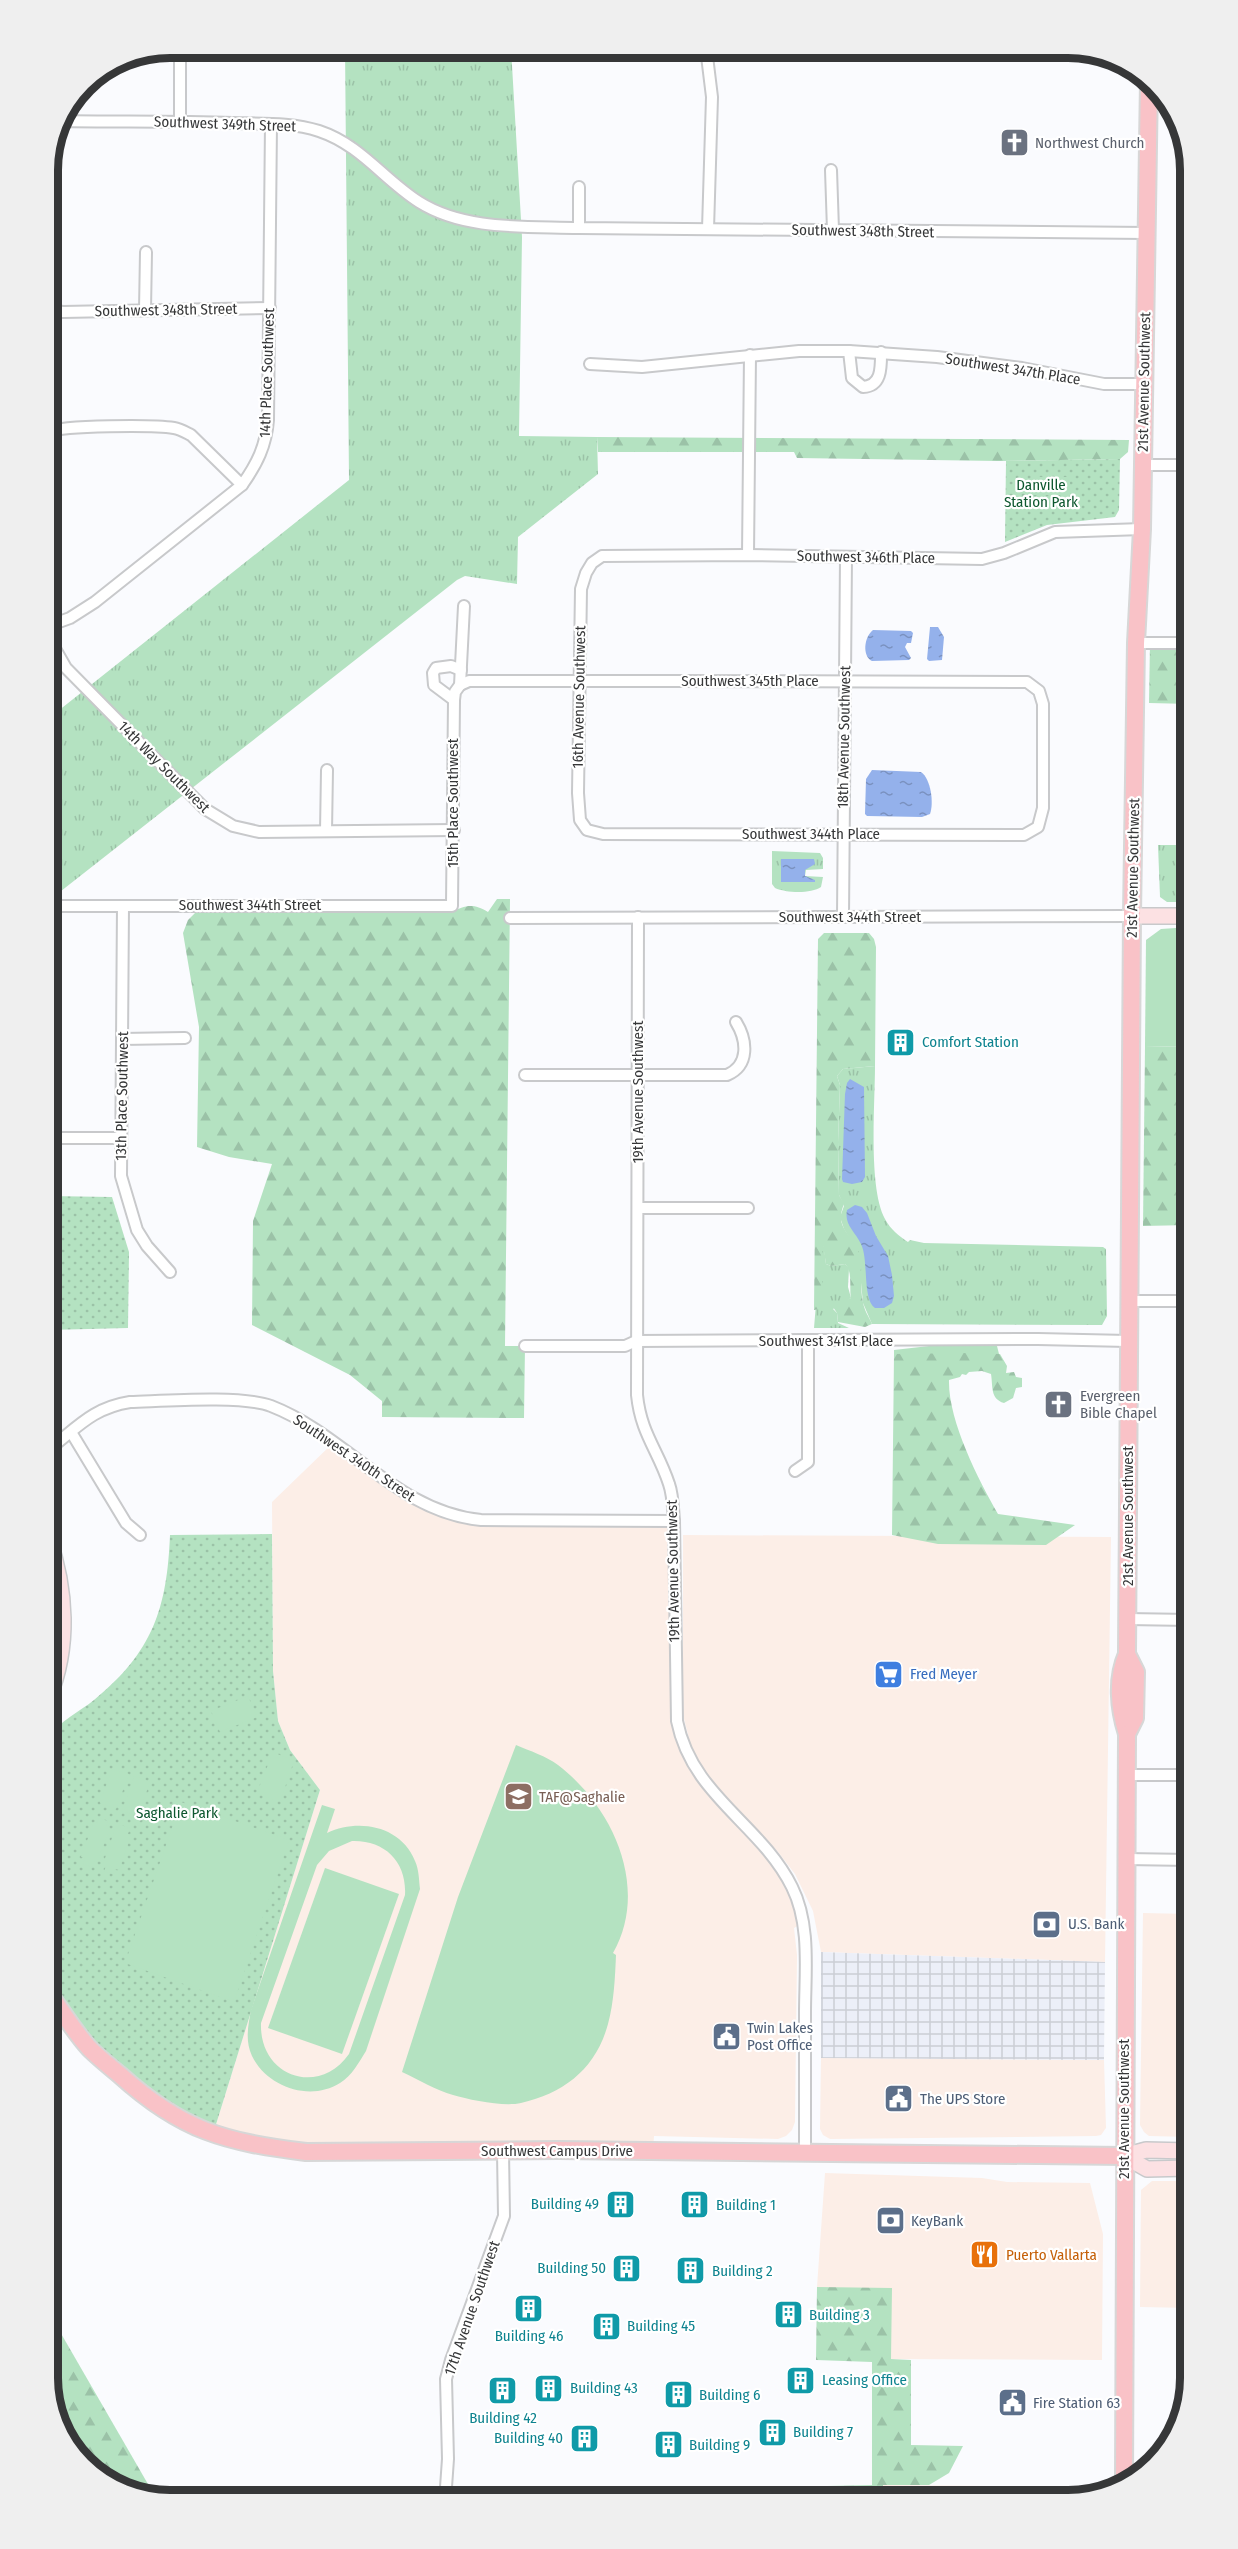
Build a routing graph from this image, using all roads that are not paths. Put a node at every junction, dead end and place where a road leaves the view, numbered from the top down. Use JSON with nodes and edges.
{"nodes":[{"id":1,"x":180,"y":59,"type":"edge"},
{"id":2,"x":707,"y":59,"type":"edge"},
{"id":3,"x":1149,"y":93,"type":"edge"},
{"id":4,"x":180,"y":121,"type":"junction"},
{"id":5,"x":70,"y":122,"type":"edge"},
{"id":6,"x":271,"y":124,"type":"junction"},
{"id":7,"x":831,"y":170,"type":"dead end"},
{"id":8,"x":579,"y":187,"type":"dead end"},
{"id":9,"x":579,"y":228,"type":"junction"},
{"id":10,"x":708,"y":229,"type":"junction"},
{"id":11,"x":832,"y":231,"type":"junction"},
{"id":12,"x":1147,"y":233,"type":"junction"},
{"id":13,"x":146,"y":252,"type":"dead end"},
{"id":14,"x":270,"y":308,"type":"junction"},
{"id":15,"x":145,"y":310,"type":"junction"},
{"id":16,"x":59,"y":311,"type":"edge"},
{"id":17,"x":849,"y":351,"type":"junction"},
{"id":18,"x":881,"y":352,"type":"junction"},
{"id":19,"x":750,"y":355,"type":"junction"},
{"id":20,"x":590,"y":364,"type":"dead end"},
{"id":21,"x":1144,"y":384,"type":"junction"},
{"id":22,"x":59,"y":430,"type":"edge"},
{"id":23,"x":1143,"y":465,"type":"junction"},
{"id":24,"x":1180,"y":465,"type":"edge"},
{"id":25,"x":242,"y":485,"type":"junction"},
{"id":26,"x":1142,"y":530,"type":"junction"},
{"id":27,"x":748,"y":555,"type":"junction"},
{"id":28,"x":846,"y":557,"type":"junction"},
{"id":29,"x":589,"y":567,"type":"joint"},
{"id":30,"x":464,"y":606,"type":"dead end"},
{"id":31,"x":59,"y":622,"type":"edge"},
{"id":32,"x":1136,"y":643,"type":"junction"},
{"id":33,"x":1180,"y":643,"type":"edge"},
{"id":34,"x":59,"y":655,"type":"edge"},
{"id":35,"x":461,"y":670,"type":"junction"},
{"id":36,"x":579,"y":681,"type":"junction"},
{"id":37,"x":845,"y":681,"type":"junction"},
{"id":38,"x":460,"y":685,"type":"junction"},
{"id":39,"x":454,"y":700,"type":"junction"},
{"id":40,"x":327,"y":770,"type":"dead end"},
{"id":41,"x":1038,"y":826,"type":"joint"},
{"id":42,"x":584,"y":827,"type":"joint"},
{"id":43,"x":326,"y":831,"type":"junction"},
{"id":44,"x":454,"y":831,"type":"junction"},
{"id":45,"x":843,"y":834,"type":"junction"},
{"id":46,"x":59,"y":906,"type":"edge"},
{"id":47,"x":123,"y":906,"type":"junction"},
{"id":48,"x":453,"y":906,"type":"joint"},
{"id":49,"x":1132,"y":916,"type":"junction"},
{"id":50,"x":1180,"y":916,"type":"edge"},
{"id":51,"x":638,"y":917,"type":"junction"},
{"id":52,"x":843,"y":917,"type":"junction"},
{"id":53,"x":510,"y":918,"type":"dead end"},
{"id":54,"x":736,"y":1022,"type":"dead end"},
{"id":55,"x":185,"y":1038,"type":"dead end"},
{"id":56,"x":122,"y":1039,"type":"junction"},
{"id":57,"x":525,"y":1075,"type":"dead end"},
{"id":58,"x":638,"y":1075,"type":"junction"},
{"id":59,"x":59,"y":1138,"type":"edge"},
{"id":60,"x":120,"y":1138,"type":"junction"},
{"id":61,"x":639,"y":1208,"type":"junction"},
{"id":62,"x":748,"y":1208,"type":"dead end"},
{"id":63,"x":170,"y":1272,"type":"dead end"},
{"id":64,"x":1129,"y":1301,"type":"junction"},
{"id":65,"x":1180,"y":1301,"type":"edge"},
{"id":66,"x":636,"y":1341,"type":"junction"},
{"id":67,"x":808,"y":1341,"type":"junction"},
{"id":68,"x":1128,"y":1341,"type":"junction"},
{"id":69,"x":525,"y":1346,"type":"dead end"},
{"id":70,"x":71,"y":1432,"type":"junction"},
{"id":71,"x":58,"y":1442,"type":"edge"},
{"id":72,"x":795,"y":1471,"type":"dead end"},
{"id":73,"x":675,"y":1521,"type":"junction"},
{"id":74,"x":140,"y":1535,"type":"dead end"},
{"id":75,"x":58,"y":1572,"type":"edge"},
{"id":76,"x":1127,"y":1620,"type":"junction"},
{"id":77,"x":1180,"y":1620,"type":"edge"},
{"id":78,"x":58,"y":1660,"type":"edge"},
{"id":79,"x":1180,"y":1774,"type":"edge"},
{"id":80,"x":1126,"y":1775,"type":"junction"},
{"id":81,"x":1126,"y":1859,"type":"junction"},
{"id":82,"x":1180,"y":1860,"type":"edge"},
{"id":83,"x":58,"y":2006,"type":"edge"},
{"id":84,"x":1180,"y":2151,"type":"edge"},
{"id":85,"x":502,"y":2152,"type":"junction"},
{"id":86,"x":805,"y":2154,"type":"junction"},
{"id":87,"x":1124,"y":2156,"type":"junction"},
{"id":88,"x":1180,"y":2168,"type":"edge"},
{"id":89,"x":1124,"y":2474,"type":"edge"},
{"id":90,"x":446,"y":2490,"type":"edge"}],
"edges":[{"from":1,"to":4,"type":"street"},
{"from":2,"to":10,"type":"street"},
{"from":3,"to":12,"type":"main road","name":"21st Avenue Southwest"},
{"from":4,"to":5,"type":"street","name":"Southwest 349th Street"},
{"from":4,"to":6,"type":"street","name":"Southwest 349th Street"},
{"from":6,"to":9,"type":"street","name":"Southwest 349th Street"},
{"from":6,"to":14,"type":"street","name":"14th Place Southwest"},
{"from":7,"to":11,"type":"street"},
{"from":8,"to":9,"type":"street"},
{"from":9,"to":10,"type":"street","name":"Southwest 348th Street"},
{"from":10,"to":11,"type":"street","name":"Southwest 348th Street"},
{"from":11,"to":12,"type":"street","name":"Southwest 348th Street"},
{"from":12,"to":21,"type":"main road","name":"21st Avenue Southwest"},
{"from":13,"to":15,"type":"street"},
{"from":14,"to":15,"type":"street","name":"Southwest 348th Street"},
{"from":14,"to":25,"type":"street","name":"14th Place Southwest"},
{"from":15,"to":16,"type":"street","name":"Southwest 348th Street"},
{"from":17,"to":18,"type":"street","name":"Southwest 347th Place"},
{"from":17,"to":18,"type":"street"},
{"from":17,"to":19,"type":"street","name":"Southwest 347th Place"},
{"from":18,"to":21,"type":"street","name":"Southwest 347th Place"},
{"from":19,"to":20,"type":"street","name":"Southwest 347th Place"},
{"from":19,"to":27,"type":"street"},
{"from":21,"to":23,"type":"main road","name":"21st Avenue Southwest"},
{"from":22,"to":25,"type":"street"},
{"from":23,"to":24,"type":"street"},
{"from":23,"to":26,"type":"main road","name":"21st Avenue Southwest"},
{"from":25,"to":31,"type":"street","name":"14th Place Southwest"},
{"from":26,"to":28,"type":"street","name":"Southwest 346th Place"},
{"from":26,"to":32,"type":"main road","name":"21st Avenue Southwest"},
{"from":27,"to":28,"type":"street","name":"Southwest 346th Place"},
{"from":27,"to":29,"type":"street","name":"Southwest 346th Place"},
{"from":28,"to":37,"type":"street","name":"18th Avenue Southwest"},
{"from":29,"to":36,"type":"street","name":"16th Avenue Southwest"},
{"from":30,"to":35,"type":"street","name":"15th Place Southwest"},
{"from":32,"to":33,"type":"street"},
{"from":32,"to":49,"type":"main road","name":"21st Avenue Southwest"},
{"from":34,"to":43,"type":"street","name":"14th Way Southwest"},
{"from":35,"to":38,"type":"street","name":"15th Place Southwest"},
{"from":35,"to":39,"type":"street"},
{"from":36,"to":37,"type":"street","name":"Southwest 345th Place"},
{"from":36,"to":38,"type":"street","name":"Southwest 345th Place"},
{"from":36,"to":42,"type":"street","name":"16th Avenue Southwest"},
{"from":37,"to":41,"type":"street","name":"Southwest 345th Place"},
{"from":37,"to":45,"type":"street","name":"18th Avenue Southwest"},
{"from":38,"to":39,"type":"street","name":"15th Place Southwest"},
{"from":39,"to":44,"type":"street","name":"15th Place Southwest"},
{"from":40,"to":43,"type":"street"},
{"from":41,"to":45,"type":"street","name":"Southwest 344th Place"},
{"from":42,"to":45,"type":"street","name":"Southwest 344th Place"},
{"from":43,"to":44,"type":"street"},
{"from":44,"to":48,"type":"street","name":"15th Place Southwest"},
{"from":45,"to":52,"type":"street","name":"18th Avenue Southwest"},
{"from":46,"to":47,"type":"street","name":"Southwest 344th Street"},
{"from":47,"to":48,"type":"street","name":"Southwest 344th Street"},
{"from":47,"to":56,"type":"street","name":"13th Place Southwest"},
{"from":49,"to":50,"type":"street","name":"Southwest 344th Street"},
{"from":49,"to":52,"type":"street","name":"Southwest 344th Street"},
{"from":49,"to":64,"type":"main road","name":"21st Avenue Southwest"},
{"from":51,"to":52,"type":"street","name":"Southwest 344th Street"},
{"from":51,"to":53,"type":"street","name":"Southwest 344th Street"},
{"from":51,"to":58,"type":"street","name":"19th Avenue Southwest"},
{"from":54,"to":58,"type":"street"},
{"from":55,"to":56,"type":"street"},
{"from":56,"to":60,"type":"street","name":"13th Place Southwest"},
{"from":57,"to":58,"type":"street"},
{"from":58,"to":61,"type":"street","name":"19th Avenue Southwest"},
{"from":59,"to":60,"type":"street"},
{"from":60,"to":63,"type":"street","name":"13th Place Southwest"},
{"from":61,"to":62,"type":"street"},
{"from":61,"to":66,"type":"street","name":"19th Avenue Southwest"},
{"from":64,"to":65,"type":"street"},
{"from":64,"to":68,"type":"main road","name":"21st Avenue Southwest"},
{"from":66,"to":67,"type":"street","name":"Southwest 341st Place"},
{"from":66,"to":69,"type":"street","name":"Southwest 341st Place"},
{"from":66,"to":73,"type":"street","name":"19th Avenue Southwest"},
{"from":67,"to":68,"type":"street","name":"Southwest 341st Place"},
{"from":67,"to":72,"type":"street"},
{"from":68,"to":76,"type":"main road","name":"21st Avenue Southwest"},
{"from":70,"to":71,"type":"street","name":"Southwest 340th Street"},
{"from":70,"to":73,"type":"street","name":"Southwest 340th Street"},
{"from":70,"to":74,"type":"street"},
{"from":73,"to":86,"type":"street","name":"19th Avenue Southwest"},
{"from":75,"to":78,"type":"street"},
{"from":76,"to":77,"type":"street"},
{"from":76,"to":80,"type":"main road","name":"21st Avenue Southwest"},
{"from":79,"to":80,"type":"street"},
{"from":80,"to":81,"type":"main road","name":"21st Avenue Southwest"},
{"from":81,"to":82,"type":"street"},
{"from":81,"to":87,"type":"main road","name":"21st Avenue Southwest"},
{"from":83,"to":85,"type":"main road","name":"Southwest Campus Drive"},
{"from":84,"to":87,"type":"street"},
{"from":85,"to":86,"type":"main road","name":"Southwest Campus Drive"},
{"from":85,"to":90,"type":"street","name":"17th Avenue Southwest"},
{"from":86,"to":87,"type":"main road","name":"Southwest Campus Drive"},
{"from":87,"to":88,"type":"street"},
{"from":87,"to":89,"type":"main road","name":"21st Avenue Southwest"}]}
